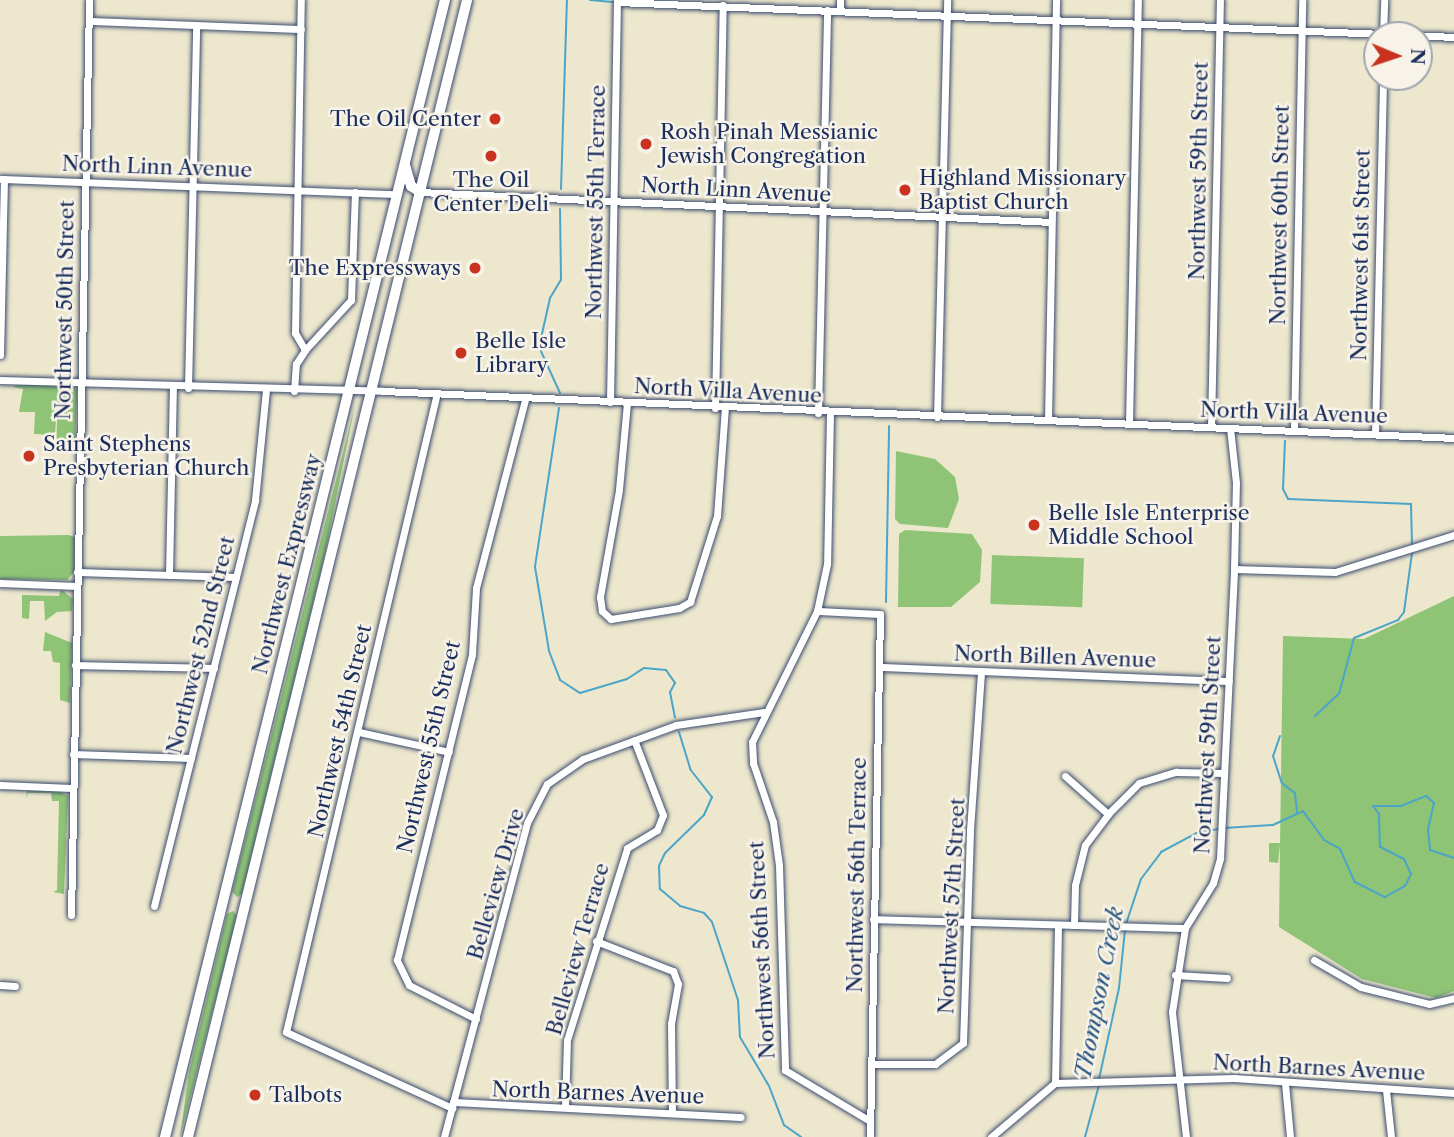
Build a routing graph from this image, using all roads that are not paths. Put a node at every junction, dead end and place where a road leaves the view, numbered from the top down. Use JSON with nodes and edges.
{"nodes":[{"id":1,"x":89,"y":0,"type":"edge"},
{"id":2,"x":301,"y":0,"type":"edge"},
{"id":3,"x":445,"y":0,"type":"edge"},
{"id":4,"x":467,"y":0,"type":"edge"},
{"id":5,"x":840,"y":0,"type":"edge"},
{"id":6,"x":947,"y":0,"type":"edge"},
{"id":7,"x":1056,"y":0,"type":"edge"},
{"id":8,"x":1138,"y":0,"type":"edge"},
{"id":9,"x":1220,"y":0,"type":"edge"},
{"id":10,"x":1302,"y":0,"type":"edge"},
{"id":11,"x":1384,"y":0,"type":"edge"},
{"id":12,"x":663,"y":1,"type":"edge"},
{"id":13,"x":752,"y":3,"type":"edge"},
{"id":14,"x":723,"y":5,"type":"junction"},
{"id":15,"x":827,"y":10,"type":"junction"},
{"id":16,"x":840,"y":10,"type":"junction"},
{"id":17,"x":946,"y":15,"type":"junction"},
{"id":18,"x":89,"y":20,"type":"junction"},
{"id":19,"x":1056,"y":20,"type":"junction"},
{"id":20,"x":1383,"y":21,"type":"edge"},
{"id":21,"x":1138,"y":23,"type":"junction"},
{"id":22,"x":196,"y":25,"type":"junction"},
{"id":23,"x":1220,"y":26,"type":"junction"},
{"id":24,"x":301,"y":30,"type":"junction"},
{"id":25,"x":1301,"y":30,"type":"junction"},
{"id":26,"x":1363,"y":33,"type":"edge"},
{"id":27,"x":1433,"y":36,"type":"edge"},
{"id":28,"x":1454,"y":37,"type":"edge"},
{"id":29,"x":1382,"y":91,"type":"edge"},
{"id":30,"x":404,"y":165,"type":"junction"},
{"id":31,"x":2,"y":179,"type":"edge"},
{"id":32,"x":85,"y":182,"type":"junction"},
{"id":33,"x":193,"y":186,"type":"junction"},
{"id":34,"x":299,"y":189,"type":"junction"},
{"id":35,"x":355,"y":192,"type":"junction"},
{"id":36,"x":420,"y":192,"type":"junction"},
{"id":37,"x":397,"y":194,"type":"junction"},
{"id":38,"x":614,"y":202,"type":"junction"},
{"id":39,"x":719,"y":206,"type":"junction"},
{"id":40,"x":823,"y":212,"type":"junction"},
{"id":41,"x":943,"y":215,"type":"junction"},
{"id":42,"x":1051,"y":222,"type":"junction"},
{"id":43,"x":305,"y":350,"type":"junction"},
{"id":44,"x":0,"y":355,"type":"edge"},
{"id":45,"x":0,"y":380,"type":"edge"},
{"id":46,"x":81,"y":383,"type":"junction"},
{"id":47,"x":173,"y":387,"type":"junction"},
{"id":48,"x":188,"y":388,"type":"junction"},
{"id":49,"x":265,"y":390,"type":"junction"},
{"id":50,"x":294,"y":391,"type":"junction"},
{"id":51,"x":350,"y":392,"type":"junction"},
{"id":52,"x":370,"y":392,"type":"junction"},
{"id":53,"x":436,"y":397,"type":"junction"},
{"id":54,"x":525,"y":400,"type":"junction"},
{"id":55,"x":610,"y":402,"type":"junction"},
{"id":56,"x":627,"y":403,"type":"junction"},
{"id":57,"x":715,"y":408,"type":"junction"},
{"id":58,"x":725,"y":408,"type":"junction"},
{"id":59,"x":818,"y":413,"type":"junction"},
{"id":60,"x":830,"y":413,"type":"junction"},
{"id":61,"x":937,"y":417,"type":"junction"},
{"id":62,"x":1048,"y":421,"type":"junction"},
{"id":63,"x":1129,"y":424,"type":"junction"},
{"id":64,"x":1211,"y":427,"type":"junction"},
{"id":65,"x":1230,"y":428,"type":"junction"},
{"id":66,"x":1294,"y":430,"type":"junction"},
{"id":67,"x":1375,"y":434,"type":"junction"},
{"id":68,"x":1454,"y":438,"type":"edge"},
{"id":69,"x":1454,"y":535,"type":"edge"},
{"id":70,"x":1234,"y":569,"type":"junction"},
{"id":71,"x":77,"y":572,"type":"junction"},
{"id":72,"x":169,"y":575,"type":"junction"},
{"id":73,"x":236,"y":577,"type":"junction"},
{"id":74,"x":0,"y":583,"type":"edge"},
{"id":75,"x":77,"y":586,"type":"junction"},
{"id":76,"x":817,"y":611,"type":"junction"},
{"id":77,"x":75,"y":665,"type":"junction"},
{"id":78,"x":880,"y":667,"type":"junction"},
{"id":79,"x":214,"y":668,"type":"junction"},
{"id":80,"x":982,"y":672,"type":"junction"},
{"id":81,"x":1229,"y":681,"type":"junction"},
{"id":82,"x":764,"y":712,"type":"junction"},
{"id":83,"x":359,"y":732,"type":"junction"},
{"id":84,"x":634,"y":740,"type":"junction"},
{"id":85,"x":449,"y":752,"type":"junction"},
{"id":86,"x":73,"y":754,"type":"junction"},
{"id":87,"x":191,"y":758,"type":"junction"},
{"id":88,"x":1223,"y":773,"type":"junction"},
{"id":89,"x":1065,"y":776,"type":"dead end"},
{"id":90,"x":0,"y":785,"type":"edge"},
{"id":91,"x":72,"y":788,"type":"junction"},
{"id":92,"x":1108,"y":814,"type":"junction"},
{"id":93,"x":155,"y":906,"type":"dead end"},
{"id":94,"x":71,"y":915,"type":"dead end"},
{"id":95,"x":873,"y":919,"type":"junction"},
{"id":96,"x":966,"y":921,"type":"junction"},
{"id":97,"x":1074,"y":925,"type":"junction"},
{"id":98,"x":1058,"y":926,"type":"junction"},
{"id":99,"x":1185,"y":928,"type":"junction"},
{"id":100,"x":596,"y":941,"type":"junction"},
{"id":101,"x":1314,"y":960,"type":"dead end"},
{"id":102,"x":1175,"y":975,"type":"junction"},
{"id":103,"x":1227,"y":978,"type":"dead end"},
{"id":104,"x":0,"y":985,"type":"edge"},
{"id":105,"x":15,"y":986,"type":"dead end"},
{"id":106,"x":1454,"y":998,"type":"edge"},
{"id":107,"x":476,"y":1018,"type":"junction"},
{"id":108,"x":286,"y":1032,"type":"joint"},
{"id":109,"x":872,"y":1063,"type":"junction"},
{"id":110,"x":1181,"y":1080,"type":"junction"},
{"id":111,"x":1055,"y":1083,"type":"junction"},
{"id":112,"x":1285,"y":1083,"type":"junction"},
{"id":113,"x":1386,"y":1090,"type":"junction"},
{"id":114,"x":1454,"y":1093,"type":"edge"},
{"id":115,"x":453,"y":1105,"type":"junction"},
{"id":116,"x":565,"y":1107,"type":"junction"},
{"id":117,"x":672,"y":1113,"type":"junction"},
{"id":118,"x":741,"y":1117,"type":"dead end"},
{"id":119,"x":870,"y":1121,"type":"junction"},
{"id":120,"x":996,"y":1136,"type":"edge"},
{"id":121,"x":165,"y":1137,"type":"edge"},
{"id":122,"x":188,"y":1137,"type":"edge"},
{"id":123,"x":444,"y":1137,"type":"edge"},
{"id":124,"x":870,"y":1137,"type":"edge"},
{"id":125,"x":1186,"y":1137,"type":"edge"},
{"id":126,"x":1290,"y":1137,"type":"edge"},
{"id":127,"x":1391,"y":1137,"type":"edge"}],
"edges":[{"from":1,"to":18,"type":"street","name":"Northwest 50th Street"},
{"from":2,"to":24,"type":"street"},
{"from":3,"to":30,"type":"highway","name":"Northwest Expressway"},
{"from":4,"to":36,"type":"highway","name":"Northwest Expressway"},
{"from":5,"to":16,"type":"street"},
{"from":6,"to":17,"type":"street"},
{"from":7,"to":19,"type":"street"},
{"from":8,"to":21,"type":"street"},
{"from":9,"to":23,"type":"street","name":"Northwest 59th Street"},
{"from":10,"to":25,"type":"street","name":"Northwest 60th Street"},
{"from":11,"to":20,"type":"street"},
{"from":12,"to":14,"type":"street"},
{"from":12,"to":38,"type":"street","name":"Northwest 55th Terrace"},
{"from":13,"to":14,"type":"street"},
{"from":13,"to":15,"type":"street"},
{"from":14,"to":39,"type":"street"},
{"from":15,"to":16,"type":"street"},
{"from":15,"to":40,"type":"street"},
{"from":16,"to":17,"type":"street"},
{"from":17,"to":19,"type":"street"},
{"from":17,"to":41,"type":"street"},
{"from":18,"to":22,"type":"street"},
{"from":18,"to":32,"type":"street","name":"Northwest 50th Street"},
{"from":19,"to":21,"type":"street"},
{"from":19,"to":42,"type":"street"},
{"from":21,"to":23,"type":"street"},
{"from":21,"to":63,"type":"street"},
{"from":22,"to":24,"type":"street"},
{"from":22,"to":33,"type":"street"},
{"from":23,"to":25,"type":"street"},
{"from":23,"to":64,"type":"street","name":"Northwest 59th Street"},
{"from":24,"to":34,"type":"street"},
{"from":25,"to":26,"type":"street"},
{"from":25,"to":66,"type":"street","name":"Northwest 60th Street"},
{"from":27,"to":28,"type":"street"},
{"from":29,"to":67,"type":"street","name":"Northwest 61st Street"},
{"from":30,"to":36,"type":"highway"},
{"from":30,"to":37,"type":"highway","name":"Northwest Expressway"},
{"from":31,"to":32,"type":"street","name":"North Linn Avenue"},
{"from":31,"to":44,"type":"street"},
{"from":32,"to":33,"type":"street","name":"North Linn Avenue"},
{"from":32,"to":46,"type":"street","name":"Northwest 50th Street"},
{"from":33,"to":34,"type":"street","name":"North Linn Avenue"},
{"from":33,"to":48,"type":"street"},
{"from":34,"to":35,"type":"street","name":"North Linn Avenue"},
{"from":34,"to":43,"type":"street"},
{"from":35,"to":37,"type":"street","name":"North Linn Avenue"},
{"from":35,"to":43,"type":"street"},
{"from":36,"to":38,"type":"street","name":"North Linn Avenue"},
{"from":36,"to":52,"type":"highway","name":"Northwest Expressway"},
{"from":37,"to":51,"type":"highway","name":"Northwest Expressway"},
{"from":38,"to":39,"type":"street","name":"North Linn Avenue"},
{"from":38,"to":55,"type":"street","name":"Northwest 55th Terrace"},
{"from":39,"to":40,"type":"street","name":"North Linn Avenue"},
{"from":39,"to":57,"type":"street"},
{"from":40,"to":41,"type":"street","name":"North Linn Avenue"},
{"from":40,"to":59,"type":"street"},
{"from":41,"to":42,"type":"street","name":"North Linn Avenue"},
{"from":41,"to":61,"type":"street"},
{"from":42,"to":62,"type":"street"},
{"from":43,"to":50,"type":"street"},
{"from":45,"to":46,"type":"street","name":"North Villa Avenue"},
{"from":46,"to":47,"type":"street","name":"North Villa Avenue"},
{"from":46,"to":71,"type":"street","name":"Northwest 50th Street"},
{"from":47,"to":48,"type":"street","name":"North Villa Avenue"},
{"from":47,"to":72,"type":"street"},
{"from":48,"to":49,"type":"street","name":"North Villa Avenue"},
{"from":49,"to":50,"type":"street","name":"North Villa Avenue"},
{"from":49,"to":73,"type":"street","name":"Northwest 52nd Street"},
{"from":50,"to":51,"type":"street","name":"North Villa Avenue"},
{"from":51,"to":52,"type":"street","name":"North Villa Avenue"},
{"from":51,"to":121,"type":"highway","name":"Northwest Expressway"},
{"from":52,"to":53,"type":"street","name":"North Villa Avenue"},
{"from":52,"to":122,"type":"highway","name":"Northwest Expressway"},
{"from":53,"to":54,"type":"street","name":"North Villa Avenue"},
{"from":53,"to":83,"type":"street","name":"Northwest 54th Street"},
{"from":54,"to":55,"type":"street","name":"North Villa Avenue"},
{"from":54,"to":85,"type":"street","name":"Northwest 55th Street"},
{"from":55,"to":56,"type":"street","name":"North Villa Avenue"},
{"from":56,"to":57,"type":"street","name":"North Villa Avenue"},
{"from":56,"to":58,"type":"street"},
{"from":57,"to":58,"type":"street","name":"North Villa Avenue"},
{"from":58,"to":59,"type":"street","name":"North Villa Avenue"},
{"from":59,"to":60,"type":"street","name":"North Villa Avenue"},
{"from":60,"to":61,"type":"street","name":"North Villa Avenue"},
{"from":60,"to":76,"type":"street","name":"Northwest 56th Street"},
{"from":61,"to":62,"type":"street","name":"North Villa Avenue"},
{"from":62,"to":63,"type":"street","name":"North Villa Avenue"},
{"from":63,"to":64,"type":"street","name":"North Villa Avenue"},
{"from":64,"to":65,"type":"street","name":"North Villa Avenue"},
{"from":65,"to":66,"type":"street","name":"North Villa Avenue"},
{"from":65,"to":70,"type":"street","name":"Northwest 59th Street"},
{"from":66,"to":67,"type":"street","name":"North Villa Avenue"},
{"from":67,"to":68,"type":"street","name":"North Villa Avenue"},
{"from":69,"to":70,"type":"street"},
{"from":70,"to":81,"type":"street","name":"Northwest 59th Street"},
{"from":71,"to":72,"type":"street"},
{"from":71,"to":75,"type":"street","name":"Northwest 50th Street"},
{"from":72,"to":73,"type":"street"},
{"from":73,"to":79,"type":"street","name":"Northwest 52nd Street"},
{"from":74,"to":75,"type":"street"},
{"from":75,"to":77,"type":"street","name":"Northwest 50th Street"},
{"from":76,"to":78,"type":"street","name":"Northwest 56th Terrace"},
{"from":76,"to":82,"type":"street","name":"Northwest 56th Street"},
{"from":77,"to":79,"type":"street"},
{"from":77,"to":86,"type":"street","name":"Northwest 50th Street"},
{"from":78,"to":80,"type":"street","name":"North Billen Avenue"},
{"from":78,"to":95,"type":"street","name":"Northwest 56th Terrace"},
{"from":79,"to":87,"type":"street","name":"Northwest 52nd Street"},
{"from":80,"to":81,"type":"street","name":"North Billen Avenue"},
{"from":80,"to":96,"type":"street","name":"Northwest 57th Street"},
{"from":81,"to":88,"type":"street","name":"Northwest 59th Street"},
{"from":82,"to":84,"type":"street","name":"Belleview Drive"},
{"from":82,"to":119,"type":"street","name":"Northwest 56th Street"},
{"from":83,"to":85,"type":"street"},
{"from":83,"to":108,"type":"street","name":"Northwest 54th Street"},
{"from":84,"to":100,"type":"street","name":"Belleview Terrace"},
{"from":84,"to":107,"type":"street","name":"Belleview Drive"},
{"from":85,"to":107,"type":"street","name":"Northwest 55th Street"},
{"from":86,"to":87,"type":"street"},
{"from":86,"to":91,"type":"street","name":"Northwest 50th Street"},
{"from":87,"to":93,"type":"street","name":"Northwest 52nd Street"},
{"from":88,"to":92,"type":"street"},
{"from":88,"to":99,"type":"street","name":"Northwest 59th Street"},
{"from":89,"to":92,"type":"street"},
{"from":90,"to":91,"type":"street"},
{"from":91,"to":94,"type":"street","name":"Northwest 50th Street"},
{"from":92,"to":97,"type":"street"},
{"from":95,"to":96,"type":"street"},
{"from":95,"to":109,"type":"street","name":"Northwest 56th Terrace"},
{"from":96,"to":98,"type":"street"},
{"from":96,"to":109,"type":"street","name":"Northwest 57th Street"},
{"from":97,"to":98,"type":"street"},
{"from":97,"to":99,"type":"street"},
{"from":98,"to":111,"type":"street"},
{"from":99,"to":102,"type":"street","name":"Northwest 59th Street"},
{"from":100,"to":116,"type":"street","name":"Belleview Terrace"},
{"from":100,"to":117,"type":"street"},
{"from":101,"to":106,"type":"street"},
{"from":102,"to":103,"type":"street"},
{"from":102,"to":110,"type":"street","name":"Northwest 59th Street"},
{"from":104,"to":105,"type":"street"},
{"from":107,"to":115,"type":"street","name":"Belleview Drive"},
{"from":108,"to":115,"type":"street","name":"North Barnes Avenue"},
{"from":109,"to":119,"type":"street","name":"Northwest 56th Terrace"},
{"from":110,"to":111,"type":"street","name":"North Barnes Avenue"},
{"from":110,"to":112,"type":"street","name":"North Barnes Avenue"},
{"from":110,"to":125,"type":"street","name":"Northwest 59th Street"},
{"from":111,"to":120,"type":"street"},
{"from":112,"to":113,"type":"street","name":"North Barnes Avenue"},
{"from":112,"to":126,"type":"street"},
{"from":113,"to":114,"type":"street","name":"North Barnes Avenue"},
{"from":113,"to":127,"type":"street"},
{"from":115,"to":116,"type":"street","name":"North Barnes Avenue"},
{"from":115,"to":123,"type":"street","name":"Belleview Drive"},
{"from":116,"to":117,"type":"street","name":"North Barnes Avenue"},
{"from":117,"to":118,"type":"street","name":"North Barnes Avenue"},
{"from":119,"to":124,"type":"street","name":"Northwest 56th Terrace"}]}
